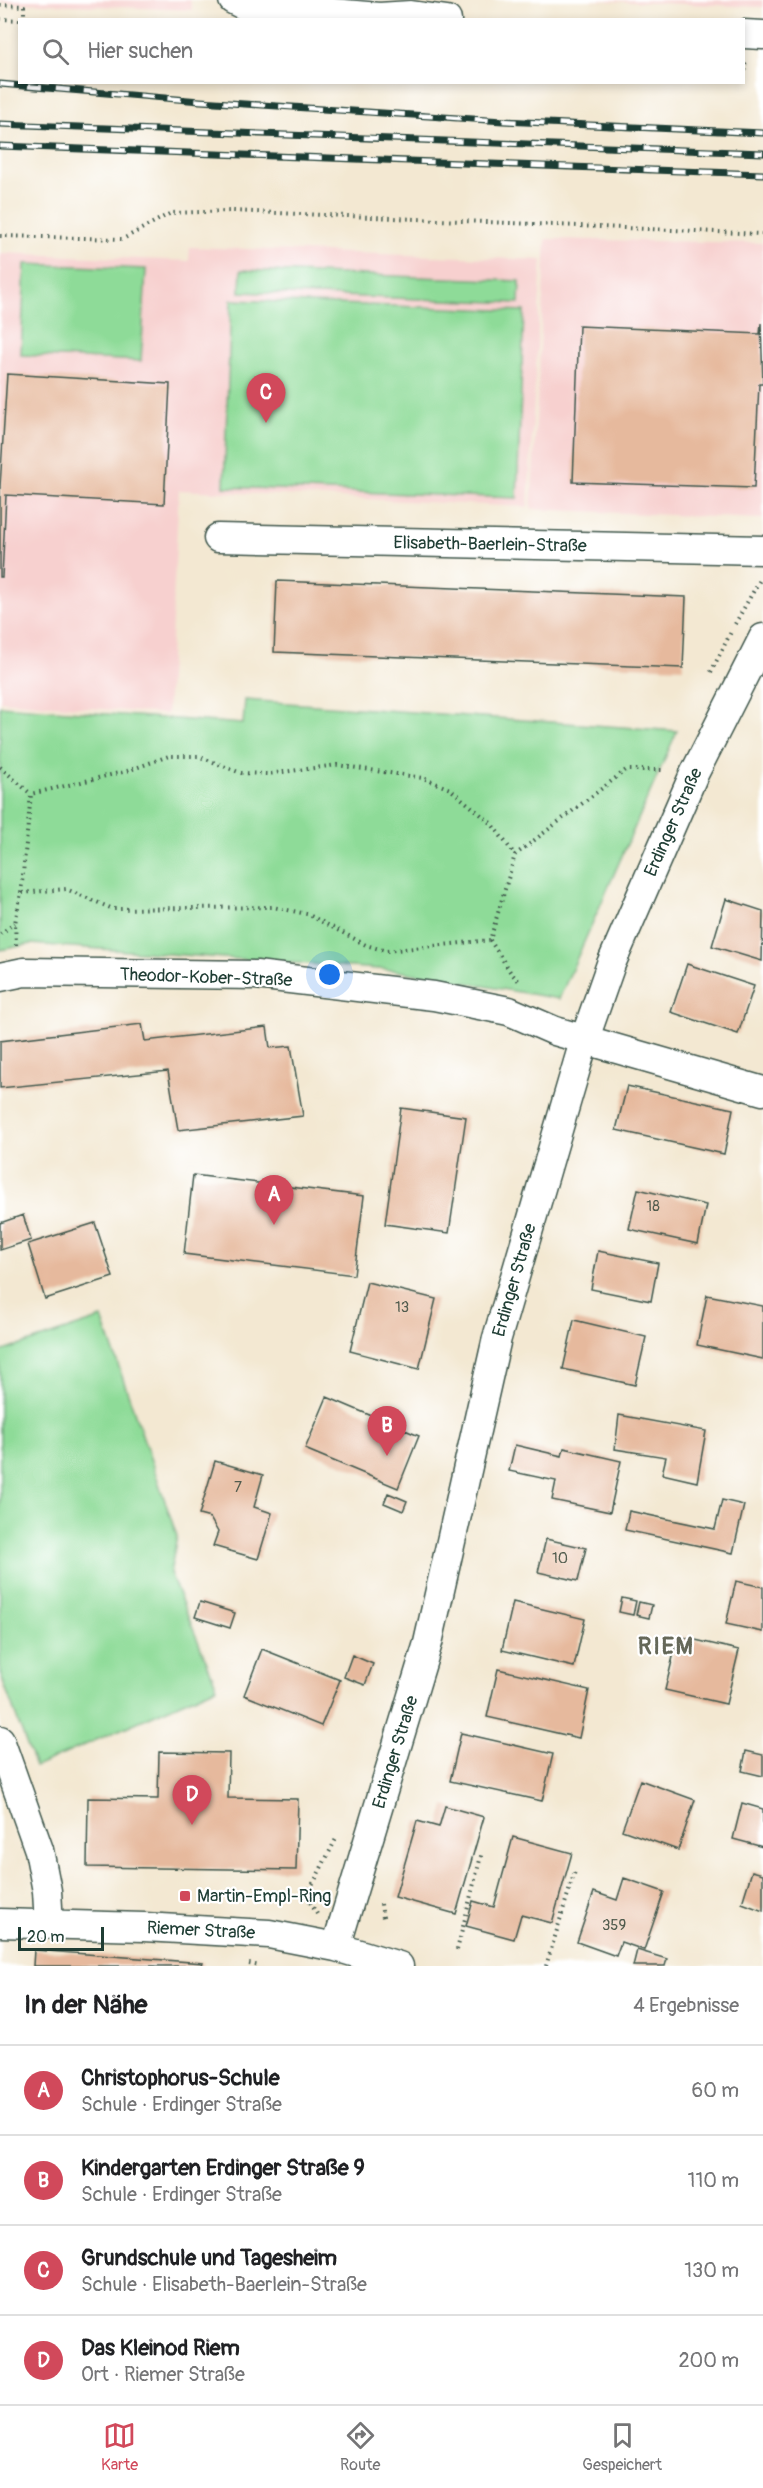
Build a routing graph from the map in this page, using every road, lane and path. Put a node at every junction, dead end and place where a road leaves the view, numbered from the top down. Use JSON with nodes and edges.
{"nodes":[{"id":1,"x":232,"y":0,"type":"edge"},
{"id":2,"x":382,"y":0,"type":"edge"},
{"id":3,"x":289,"y":4,"type":"edge"},
{"id":4,"x":0,"y":5,"type":"edge"},
{"id":5,"x":411,"y":15,"type":"junction"},
{"id":6,"x":22,"y":18,"type":"edge"},
{"id":7,"x":433,"y":18,"type":"edge"},
{"id":8,"x":0,"y":19,"type":"edge"},
{"id":9,"x":18,"y":20,"type":"edge"},
{"id":10,"x":745,"y":34,"type":"edge"},
{"id":11,"x":763,"y":35,"type":"edge"},
{"id":12,"x":763,"y":234,"type":"edge"},
{"id":13,"x":0,"y":236,"type":"edge"},
{"id":14,"x":218,"y":538,"type":"dead end"},
{"id":15,"x":763,"y":550,"type":"edge"},
{"id":16,"x":763,"y":639,"type":"edge"},
{"id":17,"x":0,"y":767,"type":"edge"},
{"id":18,"x":668,"y":770,"type":"dead end"},
{"id":19,"x":31,"y":794,"type":"junction"},
{"id":20,"x":514,"y":855,"type":"junction"},
{"id":21,"x":21,"y":893,"type":"junction"},
{"id":22,"x":15,"y":923,"type":"junction"},
{"id":23,"x":0,"y":934,"type":"edge"},
{"id":24,"x":490,"y":940,"type":"junction"},
{"id":25,"x":9,"y":975,"type":"edge"},
{"id":26,"x":526,"y":988,"type":"dead end"},
{"id":27,"x":585,"y":1038,"type":"junction"},
{"id":28,"x":763,"y":1091,"type":"edge"},
{"id":29,"x":0,"y":1740,"type":"edge"},
{"id":30,"x":482,"y":1852,"type":"dead end"},
{"id":31,"x":575,"y":1871,"type":"dead end"},
{"id":32,"x":384,"y":1895,"type":"dead end"},
{"id":33,"x":383,"y":1918,"type":"dead end"},
{"id":34,"x":0,"y":1923,"type":"edge"},
{"id":35,"x":49,"y":1924,"type":"junction"},
{"id":36,"x":336,"y":1947,"type":"junction"},
{"id":37,"x":457,"y":1950,"type":"dead end"},
{"id":38,"x":399,"y":1966,"type":"edge"},
{"id":39,"x":546,"y":1966,"type":"edge"}],
"edges":[{"from":1,"to":3,"type":"street"},
{"from":2,"to":5,"type":"street"},
{"from":3,"to":5,"type":"street"},
{"from":4,"to":6,"type":"path"},
{"from":5,"to":7,"type":"street"},
{"from":8,"to":9,"type":"path"},
{"from":10,"to":11,"type":"street"},
{"from":12,"to":13,"type":"path"},
{"from":14,"to":15,"type":"street","name":"Elisabeth-Baerlein-Straße"},
{"from":16,"to":27,"type":"street","name":"Erdinger Straße"},
{"from":17,"to":19,"type":"path"},
{"from":18,"to":20,"type":"path"},
{"from":19,"to":20,"type":"path"},
{"from":19,"to":21,"type":"path"},
{"from":20,"to":24,"type":"path"},
{"from":21,"to":22,"type":"path"},
{"from":21,"to":24,"type":"path"},
{"from":22,"to":23,"type":"path"},
{"from":22,"to":25,"type":"path"},
{"from":24,"to":26,"type":"path"},
{"from":25,"to":27,"type":"street","name":"Theodor-Kober-Straße"},
{"from":27,"to":28,"type":"street","name":"Theodor-Kober-Straße"},
{"from":27,"to":36,"type":"street","name":"Erdinger Straße"},
{"from":29,"to":35,"type":"street"},
{"from":30,"to":37,"type":"path"},
{"from":31,"to":39,"type":"path"},
{"from":32,"to":33,"type":"path"},
{"from":34,"to":35,"type":"street","name":"Riemer Straße"},
{"from":35,"to":36,"type":"street","name":"Riemer Straße"},
{"from":36,"to":38,"type":"street","name":"Riemer Straße"}]}
